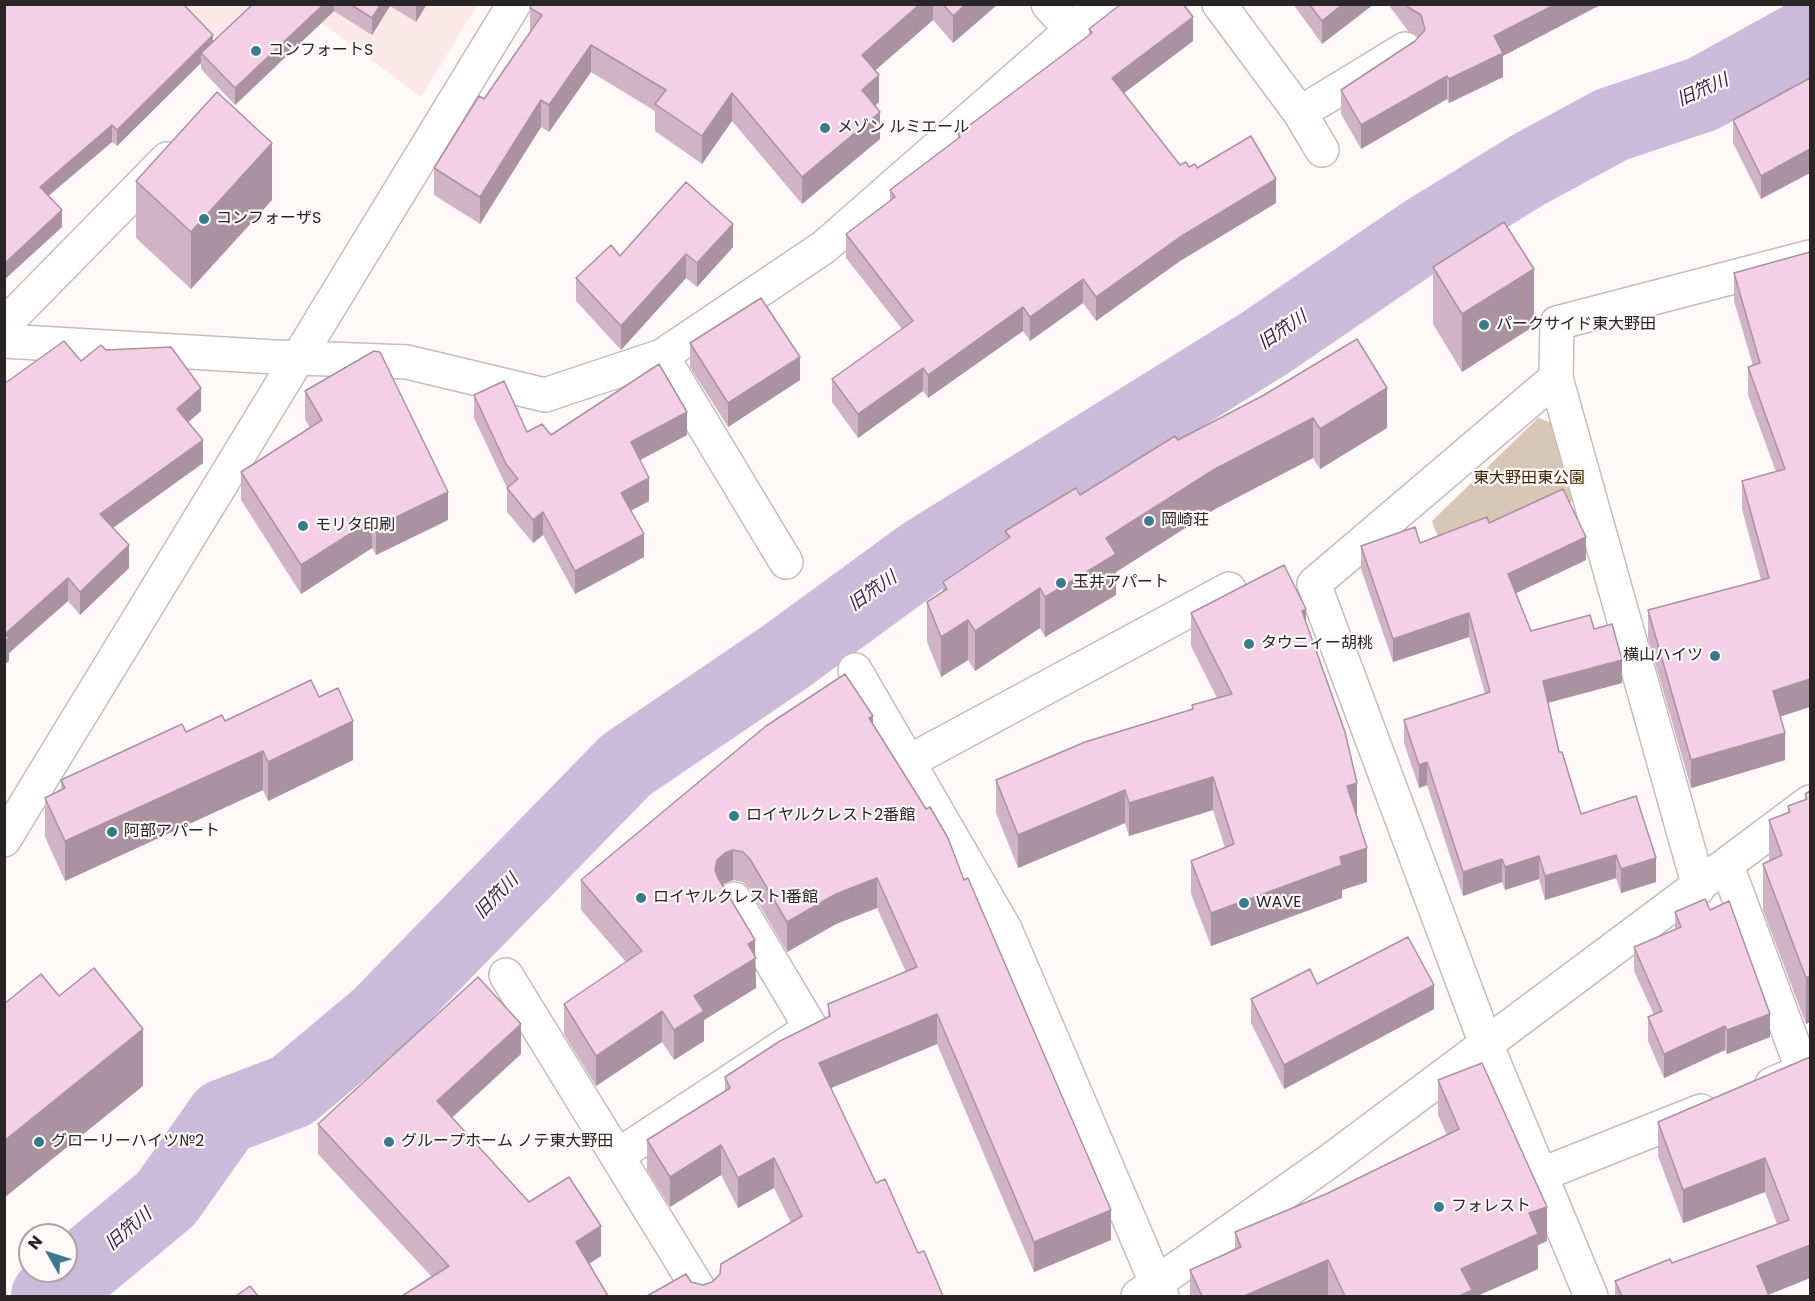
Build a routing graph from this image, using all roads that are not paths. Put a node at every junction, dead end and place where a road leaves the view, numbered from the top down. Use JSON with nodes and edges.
{"nodes":[{"id":1,"x":514,"y":4,"type":"edge"},
{"id":2,"x":1048,"y":4,"type":"edge"},
{"id":3,"x":1101,"y":4,"type":"edge"},
{"id":4,"x":1219,"y":4,"type":"edge"},
{"id":5,"x":1071,"y":30,"type":"junction"},
{"id":6,"x":1405,"y":49,"type":"edge"},
{"id":7,"x":1300,"y":112,"type":"junction"},
{"id":8,"x":192,"y":134,"type":"edge"},
{"id":9,"x":1322,"y":150,"type":"dead end"},
{"id":10,"x":1808,"y":264,"type":"edge"},
{"id":11,"x":4,"y":326,"type":"edge"},
{"id":12,"x":4,"y":341,"type":"edge"},
{"id":13,"x":662,"y":356,"type":"junction"},
{"id":14,"x":299,"y":359,"type":"junction"},
{"id":15,"x":1557,"y":378,"type":"junction"},
{"id":16,"x":786,"y":562,"type":"dead end"},
{"id":17,"x":1229,"y":589,"type":"dead end"},
{"id":18,"x":855,"y":670,"type":"dead end"},
{"id":19,"x":910,"y":761,"type":"junction"},
{"id":20,"x":1810,"y":802,"type":"edge"},
{"id":21,"x":4,"y":840,"type":"edge"},
{"id":22,"x":1727,"y":866,"type":"junction"},
{"id":23,"x":1699,"y":887,"type":"junction"},
{"id":24,"x":734,"y":899,"type":"edge"},
{"id":25,"x":506,"y":975,"type":"dead end"},
{"id":26,"x":1486,"y":1044,"type":"junction"},
{"id":27,"x":617,"y":1156,"type":"junction"},
{"id":28,"x":1540,"y":1175,"type":"junction"},
{"id":29,"x":1153,"y":1292,"type":"edge"},
{"id":30,"x":703,"y":1296,"type":"edge"},
{"id":31,"x":1591,"y":1296,"type":"edge"}],
"edges":[{"from":1,"to":14,"type":"street"},
{"from":2,"to":5,"type":"street"},
{"from":3,"to":5,"type":"street"},
{"from":4,"to":7,"type":"street"},
{"from":5,"to":13,"type":"street"},
{"from":6,"to":7,"type":"street"},
{"from":7,"to":9,"type":"street"},
{"from":8,"to":11,"type":"street"},
{"from":10,"to":15,"type":"street"},
{"from":12,"to":14,"type":"street"},
{"from":13,"to":14,"type":"street"},
{"from":13,"to":16,"type":"street"},
{"from":14,"to":21,"type":"street"},
{"from":15,"to":23,"type":"street"},
{"from":15,"to":26,"type":"street"},
{"from":17,"to":19,"type":"street"},
{"from":18,"to":19,"type":"street"},
{"from":19,"to":29,"type":"street"},
{"from":20,"to":22,"type":"street"},
{"from":22,"to":23,"type":"street"},
{"from":22,"to":28,"type":"street"},
{"from":23,"to":26,"type":"street"},
{"from":24,"to":27,"type":"street"},
{"from":25,"to":27,"type":"street"},
{"from":26,"to":28,"type":"street"},
{"from":26,"to":29,"type":"street"},
{"from":27,"to":30,"type":"street"},
{"from":28,"to":31,"type":"street"}]}
